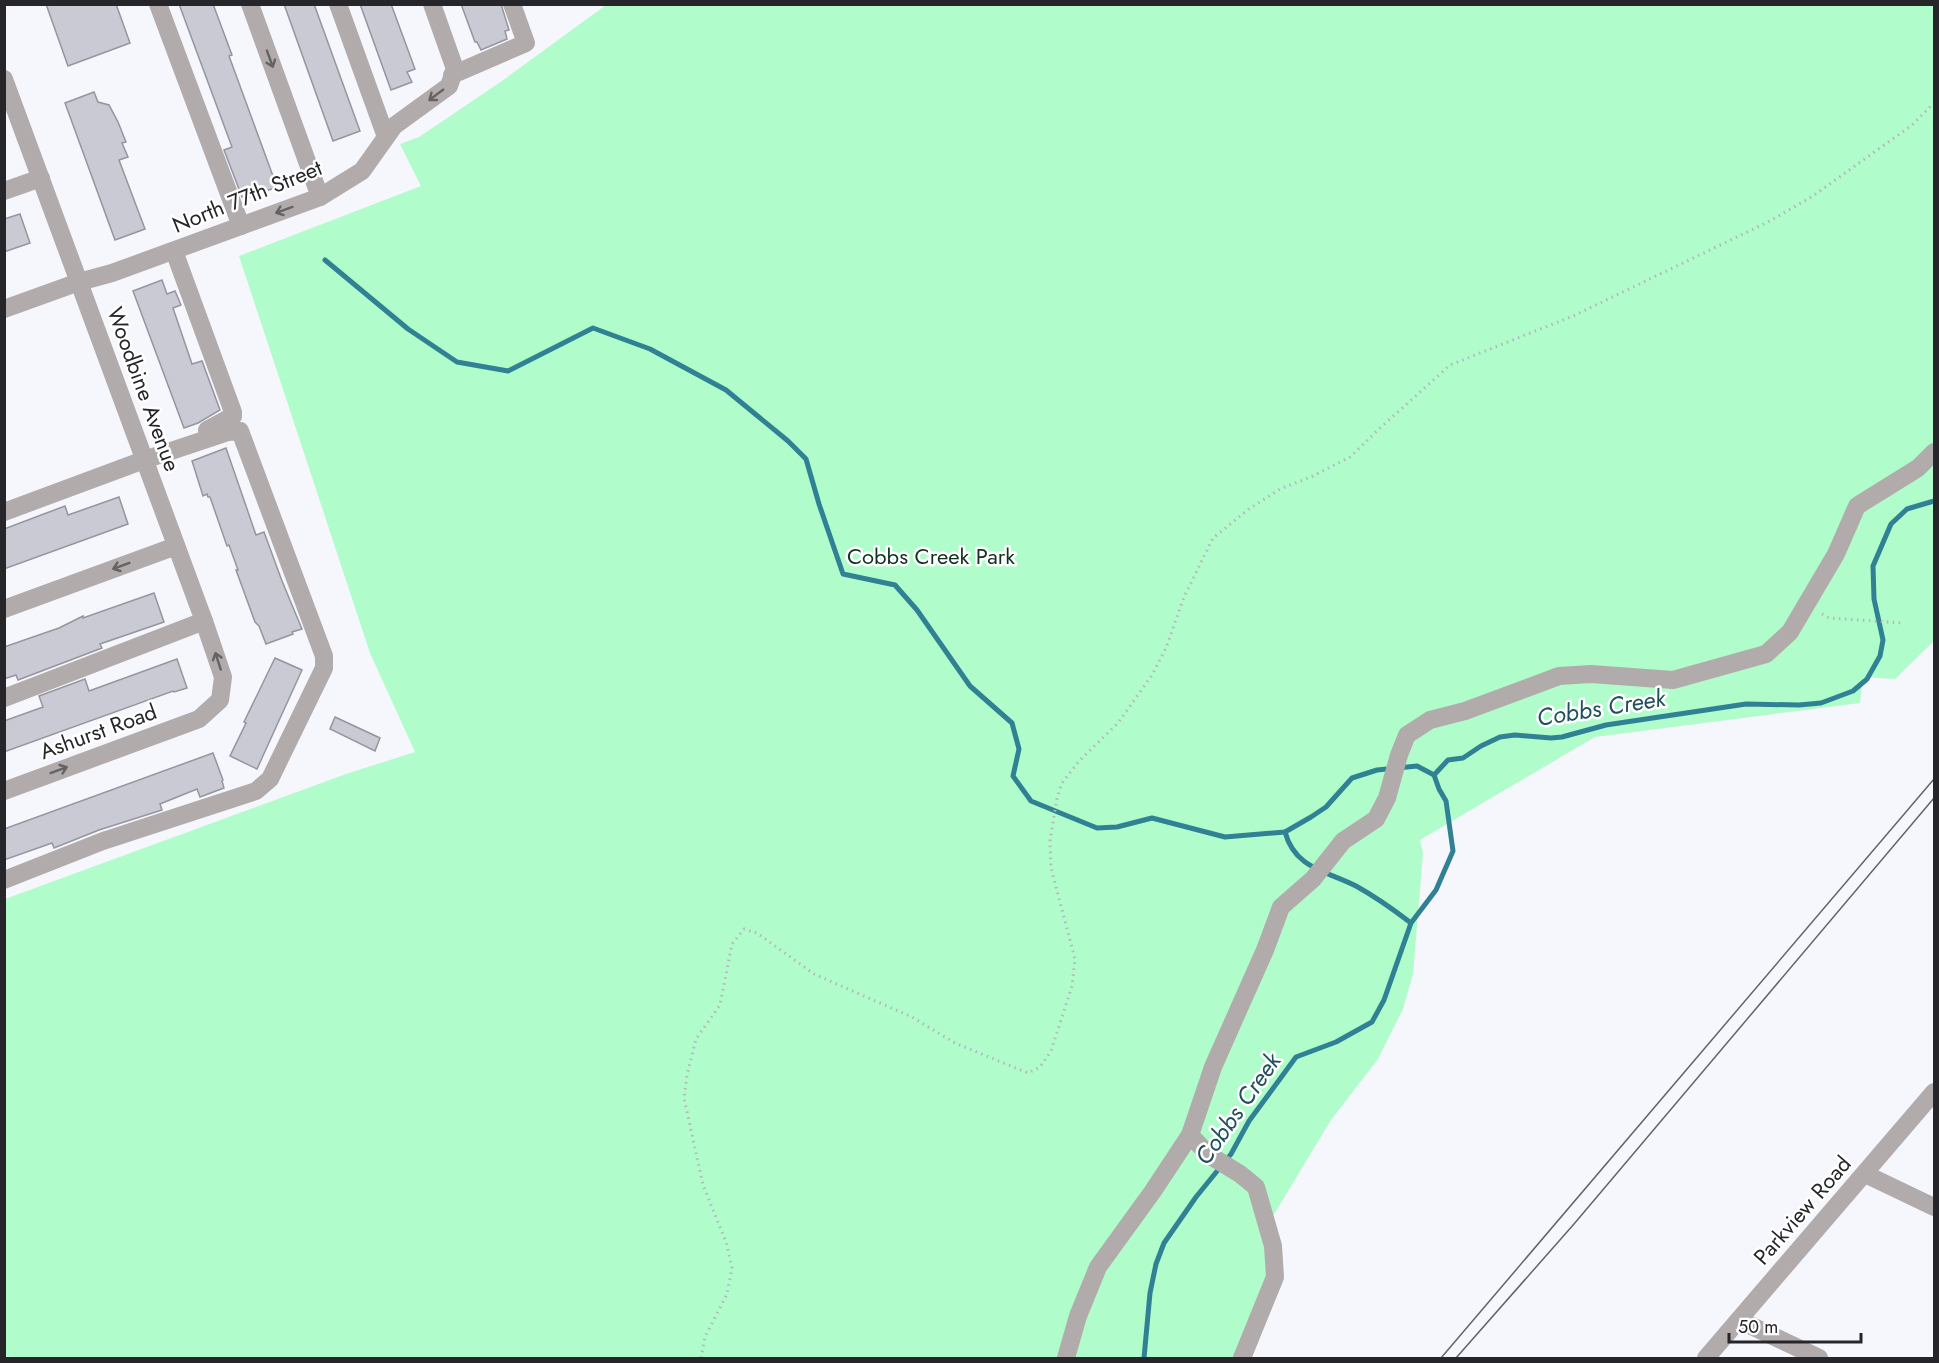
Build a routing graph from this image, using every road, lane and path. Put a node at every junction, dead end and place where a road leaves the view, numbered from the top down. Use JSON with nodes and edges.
{"nodes":[{"id":1,"x":158,"y":4,"type":"edge"},
{"id":2,"x":250,"y":4,"type":"edge"},
{"id":3,"x":338,"y":4,"type":"edge"},
{"id":4,"x":432,"y":4,"type":"edge"},
{"id":5,"x":512,"y":4,"type":"edge"},
{"id":6,"x":452,"y":75,"type":"junction"},
{"id":7,"x":6,"y":86,"type":"edge"},
{"id":8,"x":1935,"y":103,"type":"edge"},
{"id":9,"x":386,"y":137,"type":"junction"},
{"id":10,"x":41,"y":178,"type":"junction"},
{"id":11,"x":4,"y":191,"type":"edge"},
{"id":12,"x":320,"y":197,"type":"junction"},
{"id":13,"x":241,"y":226,"type":"junction"},
{"id":14,"x":174,"y":251,"type":"junction"},
{"id":15,"x":79,"y":282,"type":"junction"},
{"id":16,"x":4,"y":309,"type":"edge"},
{"id":17,"x":1935,"y":452,"type":"edge"},
{"id":18,"x":143,"y":458,"type":"junction"},
{"id":19,"x":4,"y":512,"type":"edge"},
{"id":20,"x":176,"y":546,"type":"junction"},
{"id":21,"x":4,"y":609,"type":"edge"},
{"id":22,"x":1829,"y":618,"type":"dead end"},
{"id":23,"x":204,"y":621,"type":"junction"},
{"id":24,"x":1903,"y":623,"type":"dead end"},
{"id":25,"x":4,"y":698,"type":"edge"},
{"id":26,"x":206,"y":713,"type":"joint"},
{"id":27,"x":4,"y":791,"type":"edge"},
{"id":28,"x":4,"y":880,"type":"edge"},
{"id":29,"x":1935,"y":1092,"type":"edge"},
{"id":30,"x":1190,"y":1136,"type":"junction"},
{"id":31,"x":1865,"y":1174,"type":"junction"},
{"id":32,"x":1935,"y":1207,"type":"edge"},
{"id":33,"x":1739,"y":1320,"type":"junction"},
{"id":34,"x":701,"y":1359,"type":"edge"},
{"id":35,"x":1066,"y":1359,"type":"edge"},
{"id":36,"x":1242,"y":1359,"type":"edge"},
{"id":37,"x":1706,"y":1359,"type":"edge"},
{"id":38,"x":1819,"y":1359,"type":"edge"}],
"edges":[{"from":1,"to":13,"type":"street"},
{"from":2,"to":12,"type":"street","one_way":true},
{"from":3,"to":9,"type":"street"},
{"from":4,"to":6,"type":"street"},
{"from":5,"to":6,"type":"street"},
{"from":6,"to":9,"type":"street","name":"North 77th Street","one_way":true},
{"from":7,"to":10,"type":"street","name":"Woodbine Avenue"},
{"from":8,"to":34,"type":"path"},
{"from":9,"to":12,"type":"street","name":"North 77th Street"},
{"from":10,"to":11,"type":"street"},
{"from":10,"to":15,"type":"street","name":"Woodbine Avenue"},
{"from":12,"to":13,"type":"street","name":"North 77th Street","one_way":true},
{"from":13,"to":14,"type":"street","name":"North 77th Street"},
{"from":14,"to":15,"type":"street","name":"North 77th Street"},
{"from":14,"to":18,"type":"street"},
{"from":15,"to":16,"type":"street","name":"North 77th Street"},
{"from":15,"to":18,"type":"street","name":"Woodbine Avenue"},
{"from":17,"to":30,"type":"street"},
{"from":18,"to":19,"type":"street"},
{"from":18,"to":20,"type":"street","name":"Woodbine Avenue"},
{"from":18,"to":28,"type":"street"},
{"from":20,"to":21,"type":"street","one_way":true},
{"from":20,"to":23,"type":"street","name":"Woodbine Avenue"},
{"from":22,"to":24,"type":"path"},
{"from":23,"to":25,"type":"street"},
{"from":26,"to":23,"type":"street","name":"Woodbine Avenue","one_way":true},
{"from":27,"to":26,"type":"street","name":"Ashurst Road","one_way":true},
{"from":29,"to":31,"type":"street","name":"Parkview Road"},
{"from":30,"to":35,"type":"street"},
{"from":30,"to":36,"type":"street"},
{"from":31,"to":32,"type":"street"},
{"from":31,"to":33,"type":"street","name":"Parkview Road"},
{"from":33,"to":37,"type":"street","name":"Parkview Road"},
{"from":33,"to":38,"type":"street"}]}
